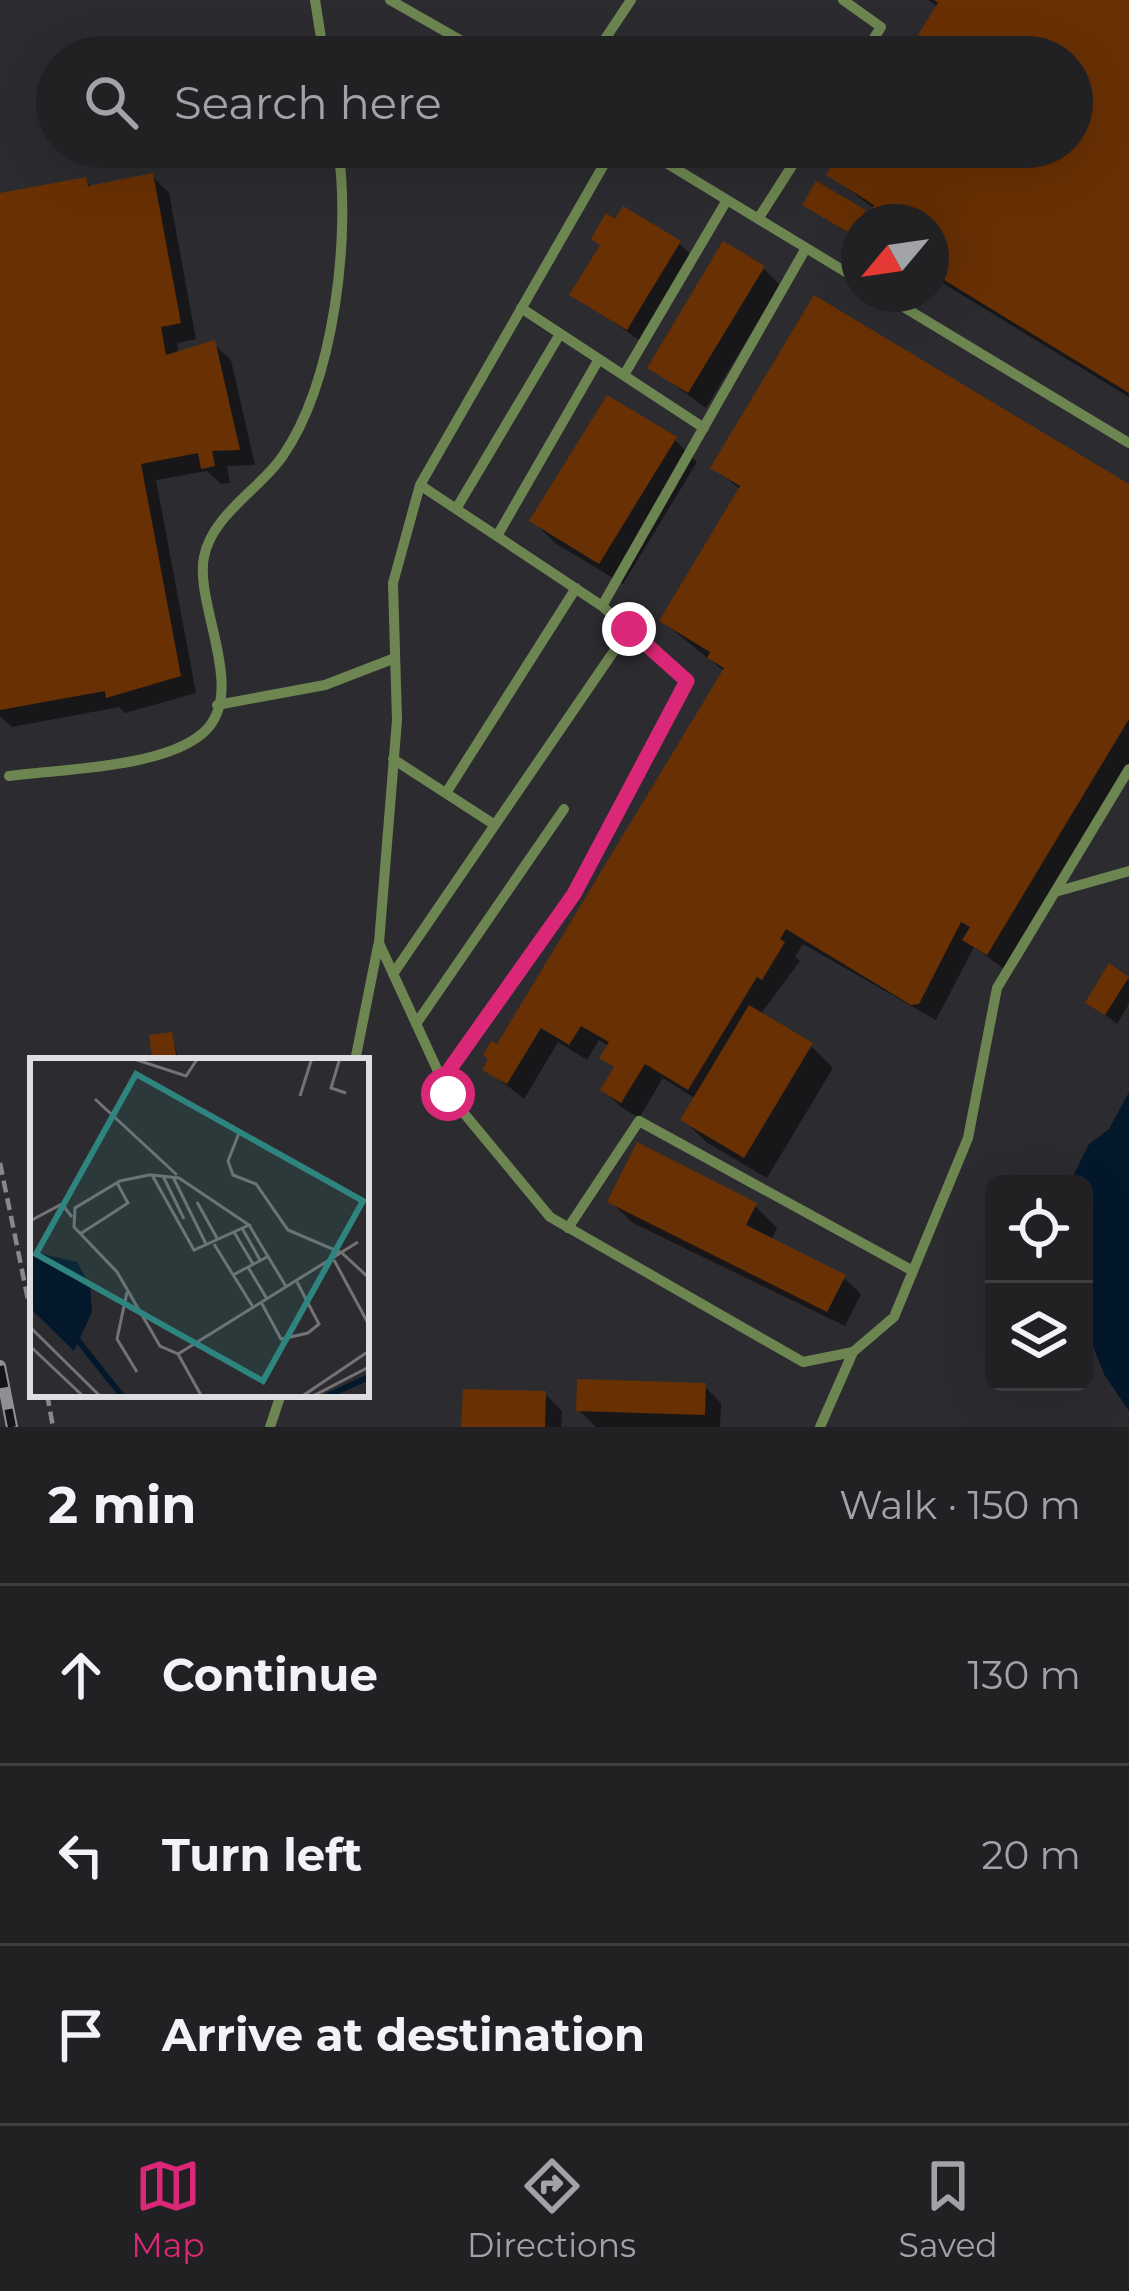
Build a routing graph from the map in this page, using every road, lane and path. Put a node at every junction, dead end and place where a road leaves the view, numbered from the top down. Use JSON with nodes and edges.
{"nodes":[{"id":1,"x":315,"y":0,"type":"edge"},
{"id":2,"x":390,"y":0,"type":"edge"},
{"id":3,"x":631,"y":0,"type":"edge"},
{"id":4,"x":843,"y":0,"type":"edge"},
{"id":5,"x":321,"y":36,"type":"edge"},
{"id":6,"x":453,"y":36,"type":"edge"},
{"id":7,"x":607,"y":36,"type":"edge"},
{"id":8,"x":875,"y":36,"type":"edge"},
{"id":9,"x":341,"y":168,"type":"edge"},
{"id":10,"x":602,"y":168,"type":"edge"},
{"id":11,"x":675,"y":168,"type":"edge"},
{"id":12,"x":791,"y":168,"type":"edge"},
{"id":13,"x":728,"y":200,"type":"junction"},
{"id":14,"x":758,"y":219,"type":"junction"},
{"id":15,"x":806,"y":248,"type":"junction"},
{"id":16,"x":841,"y":269,"type":"edge"},
{"id":17,"x":521,"y":308,"type":"junction"},
{"id":18,"x":912,"y":312,"type":"edge"},
{"id":19,"x":560,"y":334,"type":"junction"},
{"id":20,"x":599,"y":359,"type":"junction"},
{"id":21,"x":624,"y":376,"type":"junction"},
{"id":22,"x":704,"y":428,"type":"junction"},
{"id":23,"x":1129,"y":443,"type":"edge"},
{"id":24,"x":419,"y":485,"type":"junction"},
{"id":25,"x":456,"y":509,"type":"junction"},
{"id":26,"x":497,"y":536,"type":"junction"},
{"id":27,"x":576,"y":588,"type":"junction"},
{"id":28,"x":602,"y":606,"type":"junction"},
{"id":29,"x":629,"y":629,"type":"junction"},
{"id":30,"x":395,"y":658,"type":"junction"},
{"id":31,"x":217,"y":705,"type":"junction"},
{"id":32,"x":394,"y":759,"type":"junction"},
{"id":33,"x":1129,"y":769,"type":"edge"},
{"id":34,"x":9,"y":776,"type":"dead end"},
{"id":35,"x":446,"y":794,"type":"junction"},
{"id":36,"x":564,"y":809,"type":"dead end"},
{"id":37,"x":495,"y":825,"type":"junction"},
{"id":38,"x":1129,"y":871,"type":"edge"},
{"id":39,"x":1055,"y":892,"type":"junction"},
{"id":40,"x":379,"y":943,"type":"junction"},
{"id":41,"x":393,"y":974,"type":"junction"},
{"id":42,"x":416,"y":1024,"type":"junction"},
{"id":43,"x":356,"y":1058,"type":"edge"},
{"id":44,"x":442,"y":1080,"type":"junction"},
{"id":45,"x":0,"y":1163,"type":"edge"},
{"id":46,"x":568,"y":1228,"type":"junction"},
{"id":47,"x":913,"y":1271,"type":"junction"},
{"id":48,"x":30,"y":1309,"type":"edge"},
{"id":49,"x":853,"y":1352,"type":"junction"},
{"id":50,"x":48,"y":1397,"type":"edge"},
{"id":51,"x":280,"y":1397,"type":"edge"},
{"id":52,"x":53,"y":1427,"type":"edge"},
{"id":53,"x":270,"y":1427,"type":"edge"},
{"id":54,"x":820,"y":1427,"type":"edge"}],
"edges":[{"from":1,"to":5,"type":"lane"},
{"from":2,"to":6,"type":"lane"},
{"from":3,"to":7,"type":"lane"},
{"from":4,"to":8,"type":"lane"},
{"from":9,"to":31,"type":"lane"},
{"from":10,"to":17,"type":"lane"},
{"from":11,"to":13,"type":"lane"},
{"from":12,"to":14,"type":"lane"},
{"from":13,"to":14,"type":"lane"},
{"from":13,"to":21,"type":"lane"},
{"from":14,"to":15,"type":"lane"},
{"from":15,"to":16,"type":"lane"},
{"from":15,"to":22,"type":"lane"},
{"from":17,"to":19,"type":"lane"},
{"from":17,"to":24,"type":"lane"},
{"from":18,"to":23,"type":"lane"},
{"from":19,"to":20,"type":"lane"},
{"from":19,"to":25,"type":"lane"},
{"from":20,"to":21,"type":"lane"},
{"from":20,"to":26,"type":"lane"},
{"from":21,"to":22,"type":"lane"},
{"from":22,"to":28,"type":"lane"},
{"from":24,"to":25,"type":"lane"},
{"from":24,"to":30,"type":"lane"},
{"from":25,"to":26,"type":"lane"},
{"from":26,"to":27,"type":"lane"},
{"from":27,"to":28,"type":"lane"},
{"from":27,"to":35,"type":"lane"},
{"from":28,"to":29,"type":"lane"},
{"from":29,"to":37,"type":"lane"},
{"from":29,"to":44,"type":"lane"},
{"from":30,"to":31,"type":"lane"},
{"from":30,"to":32,"type":"lane"},
{"from":31,"to":34,"type":"lane"},
{"from":32,"to":35,"type":"lane"},
{"from":32,"to":40,"type":"lane"},
{"from":33,"to":39,"type":"lane"},
{"from":35,"to":37,"type":"lane"},
{"from":36,"to":42,"type":"lane"},
{"from":37,"to":41,"type":"lane"},
{"from":38,"to":39,"type":"lane"},
{"from":39,"to":47,"type":"lane"},
{"from":40,"to":41,"type":"lane"},
{"from":40,"to":43,"type":"lane"},
{"from":41,"to":42,"type":"lane"},
{"from":42,"to":44,"type":"lane"},
{"from":44,"to":46,"type":"lane"},
{"from":45,"to":48,"type":"path"},
{"from":46,"to":47,"type":"lane"},
{"from":46,"to":49,"type":"lane"},
{"from":47,"to":49,"type":"lane"},
{"from":49,"to":54,"type":"lane"},
{"from":50,"to":52,"type":"path"},
{"from":51,"to":53,"type":"lane"}]}
